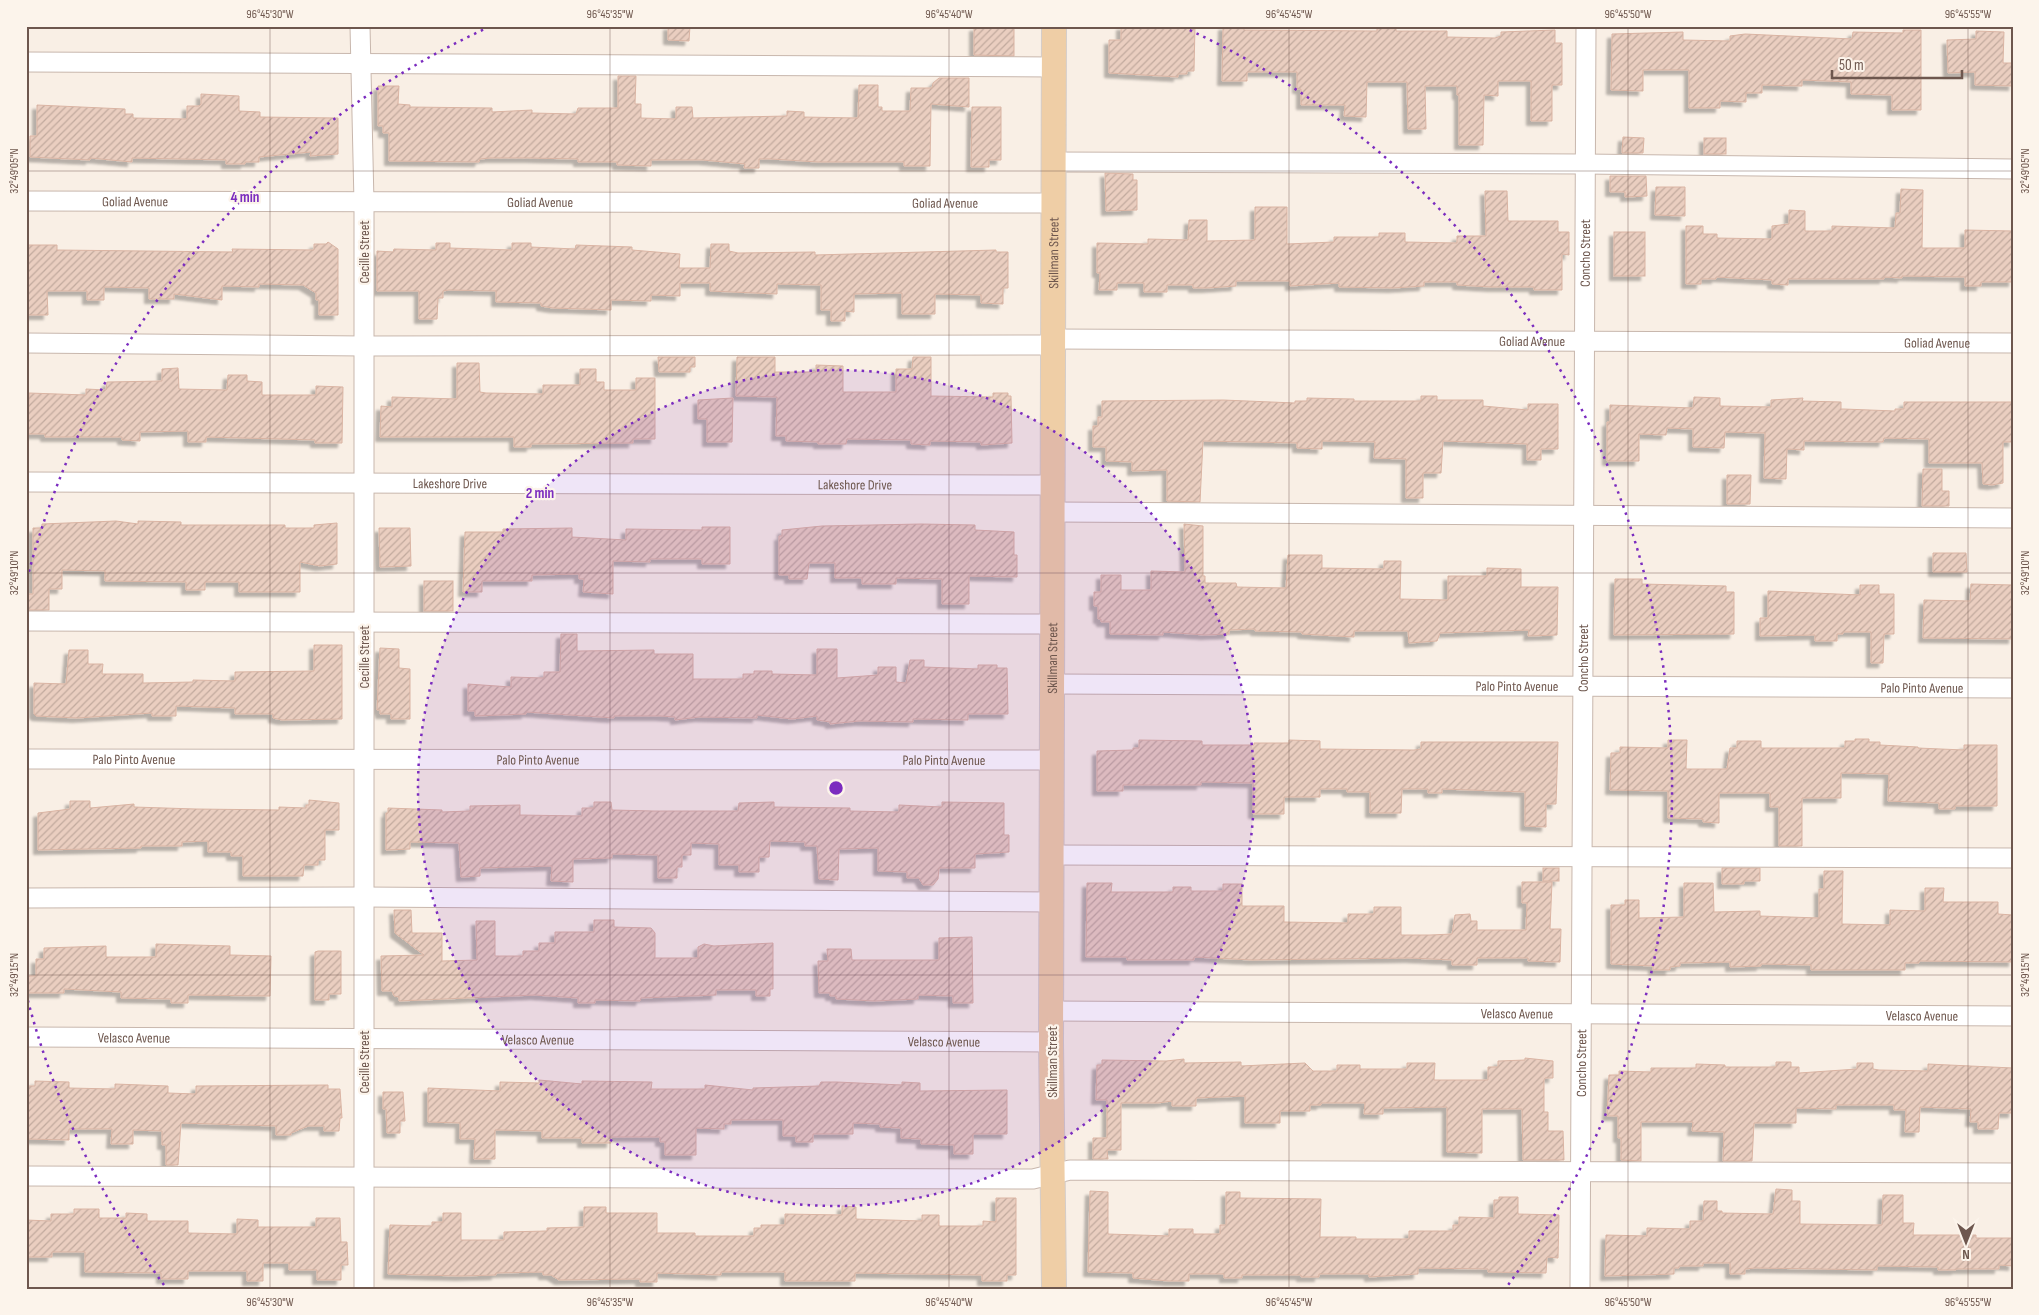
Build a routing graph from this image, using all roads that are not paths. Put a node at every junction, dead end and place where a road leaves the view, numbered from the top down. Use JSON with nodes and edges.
{"nodes":[{"id":1,"x":360,"y":26,"type":"edge"},
{"id":2,"x":1054,"y":26,"type":"edge"},
{"id":3,"x":1586,"y":26,"type":"edge"},
{"id":4,"x":26,"y":62,"type":"edge"},
{"id":5,"x":360,"y":63,"type":"junction"},
{"id":6,"x":1054,"y":68,"type":"junction"},
{"id":7,"x":1052,"y":162,"type":"junction"},
{"id":8,"x":1584,"y":164,"type":"junction"},
{"id":9,"x":2013,"y":168,"type":"edge"},
{"id":10,"x":26,"y":201,"type":"edge"},
{"id":11,"x":364,"y":203,"type":"junction"},
{"id":12,"x":1052,"y":203,"type":"junction"},
{"id":13,"x":1584,"y":339,"type":"junction"},
{"id":14,"x":26,"y":342,"type":"edge"},
{"id":15,"x":1052,"y":342,"type":"junction"},
{"id":16,"x":2013,"y":343,"type":"edge"},
{"id":17,"x":364,"y":346,"type":"junction"},
{"id":18,"x":26,"y":482,"type":"edge"},
{"id":19,"x":364,"y":483,"type":"junction"},
{"id":20,"x":1052,"y":485,"type":"junction"},
{"id":21,"x":1052,"y":512,"type":"junction"},
{"id":22,"x":1583,"y":515,"type":"junction"},
{"id":23,"x":2013,"y":518,"type":"edge"},
{"id":24,"x":26,"y":620,"type":"edge"},
{"id":25,"x":364,"y":623,"type":"junction"},
{"id":26,"x":1052,"y":624,"type":"junction"},
{"id":27,"x":1052,"y":684,"type":"junction"},
{"id":28,"x":1582,"y":686,"type":"junction"},
{"id":29,"x":2013,"y":688,"type":"edge"},
{"id":30,"x":26,"y":759,"type":"edge"},
{"id":31,"x":364,"y":759,"type":"junction"},
{"id":32,"x":1052,"y":760,"type":"junction"},
{"id":33,"x":1052,"y":855,"type":"junction"},
{"id":34,"x":1582,"y":857,"type":"junction"},
{"id":35,"x":2013,"y":858,"type":"edge"},
{"id":36,"x":364,"y":896,"type":"junction"},
{"id":37,"x":26,"y":898,"type":"edge"},
{"id":38,"x":1052,"y":902,"type":"junction"},
{"id":39,"x":1052,"y":1011,"type":"junction"},
{"id":40,"x":1581,"y":1014,"type":"junction"},
{"id":41,"x":2013,"y":1016,"type":"edge"},
{"id":42,"x":26,"y":1037,"type":"edge"},
{"id":43,"x":364,"y":1038,"type":"junction"},
{"id":44,"x":1051,"y":1042,"type":"junction"},
{"id":45,"x":1580,"y":1170,"type":"junction"},
{"id":46,"x":2013,"y":1173,"type":"edge"},
{"id":47,"x":26,"y":1176,"type":"edge"},
{"id":48,"x":364,"y":1176,"type":"junction"},
{"id":49,"x":1053,"y":1176,"type":"junction"},
{"id":50,"x":364,"y":1289,"type":"edge"},
{"id":51,"x":1054,"y":1289,"type":"edge"},
{"id":52,"x":1580,"y":1289,"type":"edge"}],
"edges":[{"from":1,"to":5,"type":"street","name":"Cecille Street"},
{"from":2,"to":6,"type":"main road","name":"Skillman Street"},
{"from":3,"to":8,"type":"street","name":"Concho Street"},
{"from":4,"to":5,"type":"street"},
{"from":5,"to":6,"type":"street"},
{"from":5,"to":11,"type":"street","name":"Cecille Street"},
{"from":6,"to":7,"type":"main road","name":"Skillman Street"},
{"from":7,"to":8,"type":"street"},
{"from":7,"to":12,"type":"main road","name":"Skillman Street"},
{"from":8,"to":9,"type":"street"},
{"from":8,"to":13,"type":"street","name":"Concho Street"},
{"from":10,"to":11,"type":"street","name":"Goliad Avenue"},
{"from":11,"to":12,"type":"street","name":"Goliad Avenue"},
{"from":11,"to":17,"type":"street","name":"Cecille Street"},
{"from":12,"to":15,"type":"main road","name":"Skillman Street"},
{"from":13,"to":15,"type":"street","name":"Goliad Avenue"},
{"from":13,"to":16,"type":"street","name":"Goliad Avenue"},
{"from":13,"to":22,"type":"street","name":"Concho Street"},
{"from":14,"to":17,"type":"street","name":"Goliad Avenue"},
{"from":15,"to":17,"type":"street","name":"Goliad Avenue"},
{"from":15,"to":20,"type":"main road","name":"Skillman Street"},
{"from":17,"to":19,"type":"street","name":"Cecille Street"},
{"from":18,"to":19,"type":"street","name":"Lakeshore Drive"},
{"from":19,"to":20,"type":"street","name":"Lakeshore Drive"},
{"from":19,"to":25,"type":"street","name":"Cecille Street"},
{"from":20,"to":21,"type":"main road","name":"Skillman Street"},
{"from":21,"to":22,"type":"street"},
{"from":21,"to":26,"type":"main road","name":"Skillman Street"},
{"from":22,"to":23,"type":"street"},
{"from":22,"to":28,"type":"street","name":"Concho Street"},
{"from":24,"to":25,"type":"street"},
{"from":25,"to":26,"type":"street"},
{"from":25,"to":31,"type":"street","name":"Cecille Street"},
{"from":26,"to":27,"type":"main road","name":"Skillman Street"},
{"from":27,"to":28,"type":"street","name":"Palo Pinto Avenue"},
{"from":27,"to":32,"type":"main road","name":"Skillman Street"},
{"from":28,"to":29,"type":"street","name":"Palo Pinto Avenue"},
{"from":28,"to":34,"type":"street","name":"Concho Street"},
{"from":30,"to":31,"type":"street","name":"Palo Pinto Avenue"},
{"from":31,"to":32,"type":"street","name":"Palo Pinto Avenue"},
{"from":31,"to":36,"type":"street","name":"Cecille Street"},
{"from":32,"to":33,"type":"main road","name":"Skillman Street"},
{"from":33,"to":34,"type":"street"},
{"from":33,"to":38,"type":"main road","name":"Skillman Street"},
{"from":34,"to":35,"type":"street"},
{"from":34,"to":40,"type":"street","name":"Concho Street"},
{"from":36,"to":37,"type":"street"},
{"from":36,"to":38,"type":"street"},
{"from":36,"to":43,"type":"street","name":"Cecille Street"},
{"from":38,"to":39,"type":"main road","name":"Skillman Street"},
{"from":39,"to":40,"type":"street","name":"Velasco Avenue"},
{"from":39,"to":44,"type":"main road","name":"Skillman Street"},
{"from":40,"to":41,"type":"street","name":"Velasco Avenue"},
{"from":40,"to":45,"type":"street","name":"Concho Street"},
{"from":42,"to":43,"type":"street","name":"Velasco Avenue"},
{"from":43,"to":44,"type":"street","name":"Velasco Avenue"},
{"from":43,"to":48,"type":"street","name":"Cecille Street"},
{"from":44,"to":49,"type":"main road","name":"Skillman Street"},
{"from":45,"to":46,"type":"street"},
{"from":45,"to":49,"type":"street"},
{"from":45,"to":52,"type":"street","name":"Concho Street"},
{"from":47,"to":48,"type":"street"},
{"from":48,"to":49,"type":"street"},
{"from":48,"to":50,"type":"street","name":"Cecille Street"},
{"from":49,"to":51,"type":"main road","name":"Skillman Street"}]}
